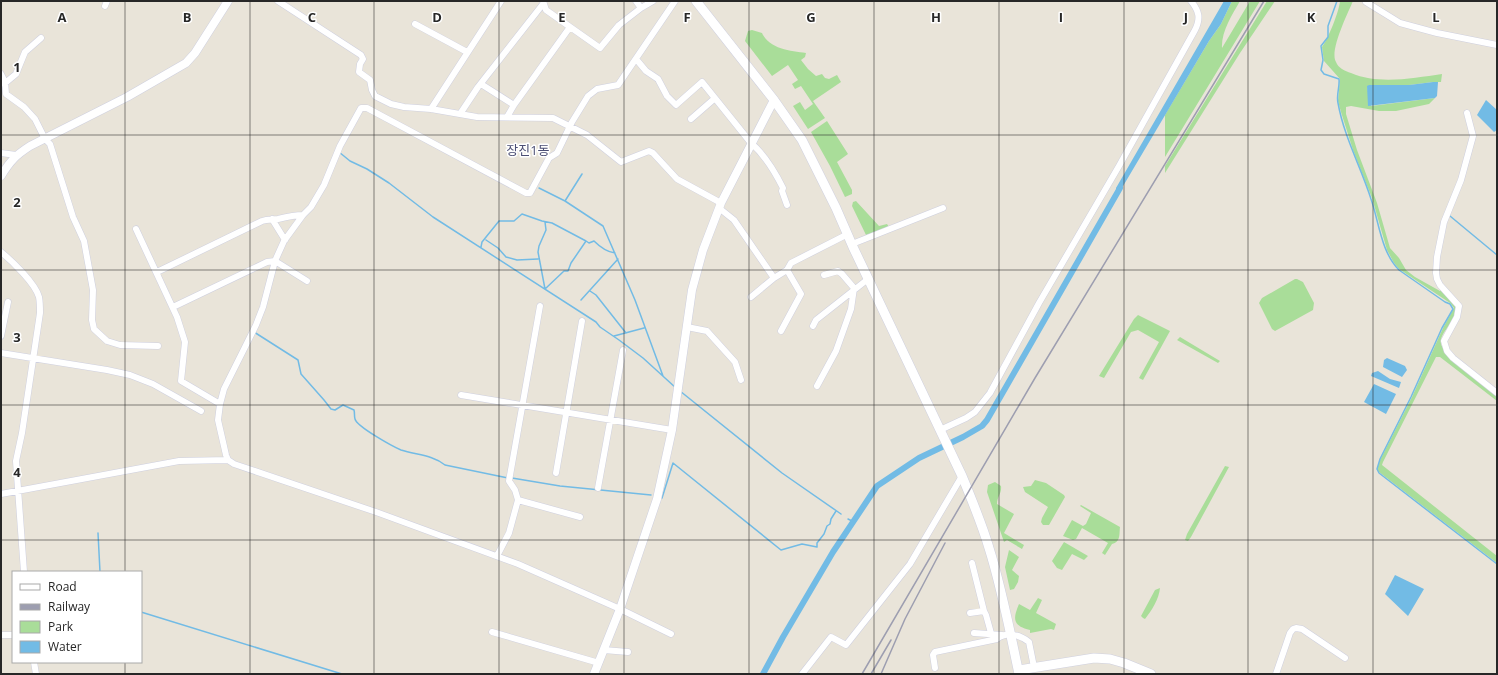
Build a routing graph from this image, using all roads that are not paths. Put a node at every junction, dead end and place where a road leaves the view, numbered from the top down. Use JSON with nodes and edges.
{"nodes":[{"id":1,"x":228,"y":1,"type":"edge"},
{"id":2,"x":278,"y":1,"type":"edge"},
{"id":3,"x":501,"y":1,"type":"edge"},
{"id":4,"x":636,"y":1,"type":"edge"},
{"id":5,"x":653,"y":1,"type":"edge"},
{"id":6,"x":675,"y":1,"type":"edge"},
{"id":7,"x":696,"y":1,"type":"edge"},
{"id":8,"x":1191,"y":1,"type":"edge"},
{"id":9,"x":1366,"y":2,"type":"edge"},
{"id":10,"x":543,"y":3,"type":"edge"},
{"id":11,"x":641,"y":8,"type":"junction"},
{"id":12,"x":415,"y":24,"type":"dead end"},
{"id":13,"x":570,"y":27,"type":"junction"},
{"id":14,"x":41,"y":38,"type":"dead end"},
{"id":15,"x":1497,"y":45,"type":"edge"},
{"id":16,"x":467,"y":52,"type":"junction"},
{"id":17,"x":636,"y":59,"type":"junction"},
{"id":18,"x":1,"y":74,"type":"edge"},
{"id":19,"x":4,"y":84,"type":"junction"},
{"id":20,"x":481,"y":84,"type":"junction"},
{"id":21,"x":3,"y":94,"type":"edge"},
{"id":22,"x":714,"y":99,"type":"junction"},
{"id":23,"x":774,"y":100,"type":"junction"},
{"id":24,"x":514,"y":105,"type":"junction"},
{"id":25,"x":431,"y":109,"type":"junction"},
{"id":26,"x":1467,"y":113,"type":"dead end"},
{"id":27,"x":460,"y":114,"type":"junction"},
{"id":28,"x":507,"y":117,"type":"junction"},
{"id":29,"x":691,"y":119,"type":"dead end"},
{"id":30,"x":570,"y":126,"type":"junction"},
{"id":31,"x":45,"y":139,"type":"junction"},
{"id":32,"x":751,"y":143,"type":"junction"},
{"id":33,"x":1,"y":153,"type":"edge"},
{"id":34,"x":16,"y":155,"type":"junction"},
{"id":35,"x":1,"y":176,"type":"edge"},
{"id":36,"x":720,"y":205,"type":"junction"},
{"id":37,"x":787,"y":205,"type":"dead end"},
{"id":38,"x":943,"y":208,"type":"dead end"},
{"id":39,"x":303,"y":215,"type":"junction"},
{"id":40,"x":272,"y":220,"type":"junction"},
{"id":41,"x":136,"y":229,"type":"dead end"},
{"id":42,"x":848,"y":234,"type":"junction"},
{"id":43,"x":285,"y":240,"type":"junction"},
{"id":44,"x":852,"y":244,"type":"junction"},
{"id":45,"x":1,"y":252,"type":"edge"},
{"id":46,"x":276,"y":261,"type":"junction"},
{"id":47,"x":787,"y":270,"type":"junction"},
{"id":48,"x":157,"y":272,"type":"junction"},
{"id":49,"x":824,"y":275,"type":"dead end"},
{"id":50,"x":774,"y":278,"type":"junction"},
{"id":51,"x":868,"y":278,"type":"junction"},
{"id":52,"x":307,"y":280,"type":"dead end"},
{"id":53,"x":854,"y":288,"type":"junction"},
{"id":54,"x":751,"y":297,"type":"dead end"},
{"id":55,"x":8,"y":302,"type":"dead end"},
{"id":56,"x":540,"y":306,"type":"dead end"},
{"id":57,"x":173,"y":307,"type":"junction"},
{"id":58,"x":582,"y":321,"type":"dead end"},
{"id":59,"x":813,"y":326,"type":"dead end"},
{"id":60,"x":687,"y":327,"type":"junction"},
{"id":61,"x":781,"y":331,"type":"dead end"},
{"id":62,"x":1,"y":336,"type":"edge"},
{"id":63,"x":158,"y":346,"type":"dead end"},
{"id":64,"x":623,"y":350,"type":"dead end"},
{"id":65,"x":1,"y":353,"type":"edge"},
{"id":66,"x":33,"y":358,"type":"junction"},
{"id":67,"x":741,"y":380,"type":"dead end"},
{"id":68,"x":817,"y":386,"type":"dead end"},
{"id":69,"x":1497,"y":393,"type":"edge"},
{"id":70,"x":460,"y":395,"type":"dead end"},
{"id":71,"x":220,"y":404,"type":"junction"},
{"id":72,"x":522,"y":405,"type":"junction"},
{"id":73,"x":201,"y":411,"type":"dead end"},
{"id":74,"x":566,"y":412,"type":"junction"},
{"id":75,"x":611,"y":420,"type":"junction"},
{"id":76,"x":672,"y":430,"type":"junction"},
{"id":77,"x":942,"y":433,"type":"junction"},
{"id":78,"x":228,"y":460,"type":"junction"},
{"id":79,"x":556,"y":474,"type":"dead end"},
{"id":80,"x":962,"y":476,"type":"junction"},
{"id":81,"x":598,"y":488,"type":"dead end"},
{"id":82,"x":18,"y":491,"type":"junction"},
{"id":83,"x":1,"y":494,"type":"edge"},
{"id":84,"x":518,"y":500,"type":"junction"},
{"id":85,"x":580,"y":517,"type":"dead end"},
{"id":86,"x":497,"y":556,"type":"junction"},
{"id":87,"x":972,"y":563,"type":"dead end"},
{"id":88,"x":24,"y":571,"type":"edge"},
{"id":89,"x":620,"y":609,"type":"junction"},
{"id":90,"x":984,"y":611,"type":"junction"},
{"id":91,"x":970,"y":613,"type":"dead end"},
{"id":92,"x":492,"y":632,"type":"dead end"},
{"id":93,"x":974,"y":633,"type":"dead end"},
{"id":94,"x":991,"y":633,"type":"junction"},
{"id":95,"x":671,"y":634,"type":"dead end"},
{"id":96,"x":1,"y":635,"type":"edge"},
{"id":97,"x":12,"y":635,"type":"edge"},
{"id":98,"x":1006,"y":635,"type":"junction"},
{"id":99,"x":604,"y":650,"type":"junction"},
{"id":100,"x":628,"y":652,"type":"dead end"},
{"id":101,"x":1345,"y":658,"type":"dead end"},
{"id":102,"x":34,"y":663,"type":"edge"},
{"id":103,"x":599,"y":663,"type":"junction"},
{"id":104,"x":1034,"y":667,"type":"junction"},
{"id":105,"x":935,"y":668,"type":"dead end"},
{"id":106,"x":1019,"y":672,"type":"edge"},
{"id":107,"x":36,"y":674,"type":"edge"},
{"id":108,"x":594,"y":674,"type":"edge"},
{"id":109,"x":802,"y":674,"type":"edge"},
{"id":110,"x":1151,"y":674,"type":"edge"},
{"id":111,"x":1276,"y":674,"type":"edge"}],
"edges":[{"from":1,"to":31,"type":"street"},
{"from":2,"to":25,"type":"street"},
{"from":3,"to":16,"type":"street"},
{"from":4,"to":11,"type":"street"},
{"from":5,"to":11,"type":"street"},
{"from":6,"to":17,"type":"street"},
{"from":7,"to":23,"type":"main road"},
{"from":8,"to":77,"type":"street"},
{"from":9,"to":15,"type":"street"},
{"from":10,"to":13,"type":"street"},
{"from":10,"to":20,"type":"street"},
{"from":11,"to":13,"type":"street"},
{"from":12,"to":16,"type":"street"},
{"from":13,"to":24,"type":"street"},
{"from":14,"to":19,"type":"street"},
{"from":16,"to":25,"type":"street"},
{"from":17,"to":22,"type":"street"},
{"from":17,"to":30,"type":"street"},
{"from":18,"to":19,"type":"street"},
{"from":19,"to":21,"type":"street"},
{"from":20,"to":24,"type":"street"},
{"from":20,"to":27,"type":"street"},
{"from":21,"to":31,"type":"street"},
{"from":22,"to":29,"type":"street"},
{"from":22,"to":32,"type":"street"},
{"from":23,"to":32,"type":"street"},
{"from":23,"to":42,"type":"main road"},
{"from":24,"to":28,"type":"street"},
{"from":25,"to":27,"type":"street"},
{"from":26,"to":69,"type":"street"},
{"from":27,"to":28,"type":"street"},
{"from":28,"to":30,"type":"street"},
{"from":30,"to":36,"type":"street"},
{"from":30,"to":39,"type":"street"},
{"from":31,"to":34,"type":"street"},
{"from":31,"to":63,"type":"street"},
{"from":32,"to":36,"type":"street"},
{"from":32,"to":37,"type":"street"},
{"from":33,"to":34,"type":"street"},
{"from":34,"to":35,"type":"street"},
{"from":36,"to":50,"type":"street"},
{"from":36,"to":60,"type":"street"},
{"from":38,"to":44,"type":"street"},
{"from":39,"to":40,"type":"street"},
{"from":39,"to":43,"type":"street"},
{"from":40,"to":43,"type":"street"},
{"from":40,"to":48,"type":"street"},
{"from":41,"to":48,"type":"street"},
{"from":42,"to":44,"type":"main road"},
{"from":42,"to":47,"type":"street"},
{"from":43,"to":46,"type":"street"},
{"from":44,"to":51,"type":"main road"},
{"from":45,"to":66,"type":"street"},
{"from":46,"to":52,"type":"street"},
{"from":46,"to":57,"type":"street"},
{"from":46,"to":71,"type":"street"},
{"from":47,"to":50,"type":"street"},
{"from":47,"to":61,"type":"street"},
{"from":48,"to":57,"type":"street"},
{"from":49,"to":53,"type":"street"},
{"from":50,"to":54,"type":"street"},
{"from":51,"to":53,"type":"street"},
{"from":51,"to":77,"type":"main road"},
{"from":53,"to":59,"type":"street"},
{"from":53,"to":68,"type":"street"},
{"from":55,"to":62,"type":"street"},
{"from":56,"to":72,"type":"street"},
{"from":57,"to":71,"type":"street"},
{"from":58,"to":74,"type":"street"},
{"from":60,"to":67,"type":"street"},
{"from":60,"to":76,"type":"street"},
{"from":64,"to":75,"type":"street"},
{"from":65,"to":66,"type":"street"},
{"from":66,"to":73,"type":"street"},
{"from":66,"to":82,"type":"street"},
{"from":70,"to":72,"type":"street"},
{"from":71,"to":78,"type":"street"},
{"from":72,"to":74,"type":"street"},
{"from":72,"to":84,"type":"street"},
{"from":74,"to":75,"type":"street"},
{"from":74,"to":79,"type":"street"},
{"from":75,"to":76,"type":"street"},
{"from":75,"to":81,"type":"street"},
{"from":76,"to":89,"type":"street"},
{"from":77,"to":80,"type":"main road"},
{"from":78,"to":82,"type":"street"},
{"from":78,"to":86,"type":"street"},
{"from":80,"to":98,"type":"main road"},
{"from":80,"to":109,"type":"street"},
{"from":82,"to":83,"type":"street"},
{"from":82,"to":88,"type":"street"},
{"from":84,"to":85,"type":"street"},
{"from":84,"to":86,"type":"street"},
{"from":86,"to":89,"type":"street"},
{"from":87,"to":90,"type":"street"},
{"from":89,"to":95,"type":"street"},
{"from":89,"to":99,"type":"street"},
{"from":90,"to":91,"type":"street"},
{"from":90,"to":94,"type":"street"},
{"from":92,"to":103,"type":"street"},
{"from":93,"to":94,"type":"street"},
{"from":94,"to":98,"type":"street"},
{"from":96,"to":97,"type":"street"},
{"from":98,"to":104,"type":"street"},
{"from":98,"to":105,"type":"street"},
{"from":98,"to":106,"type":"main road"},
{"from":99,"to":100,"type":"street"},
{"from":99,"to":103,"type":"street"},
{"from":101,"to":111,"type":"street"},
{"from":102,"to":107,"type":"street"},
{"from":103,"to":108,"type":"street"},
{"from":104,"to":106,"type":"main road"},
{"from":104,"to":110,"type":"main road"}]}
